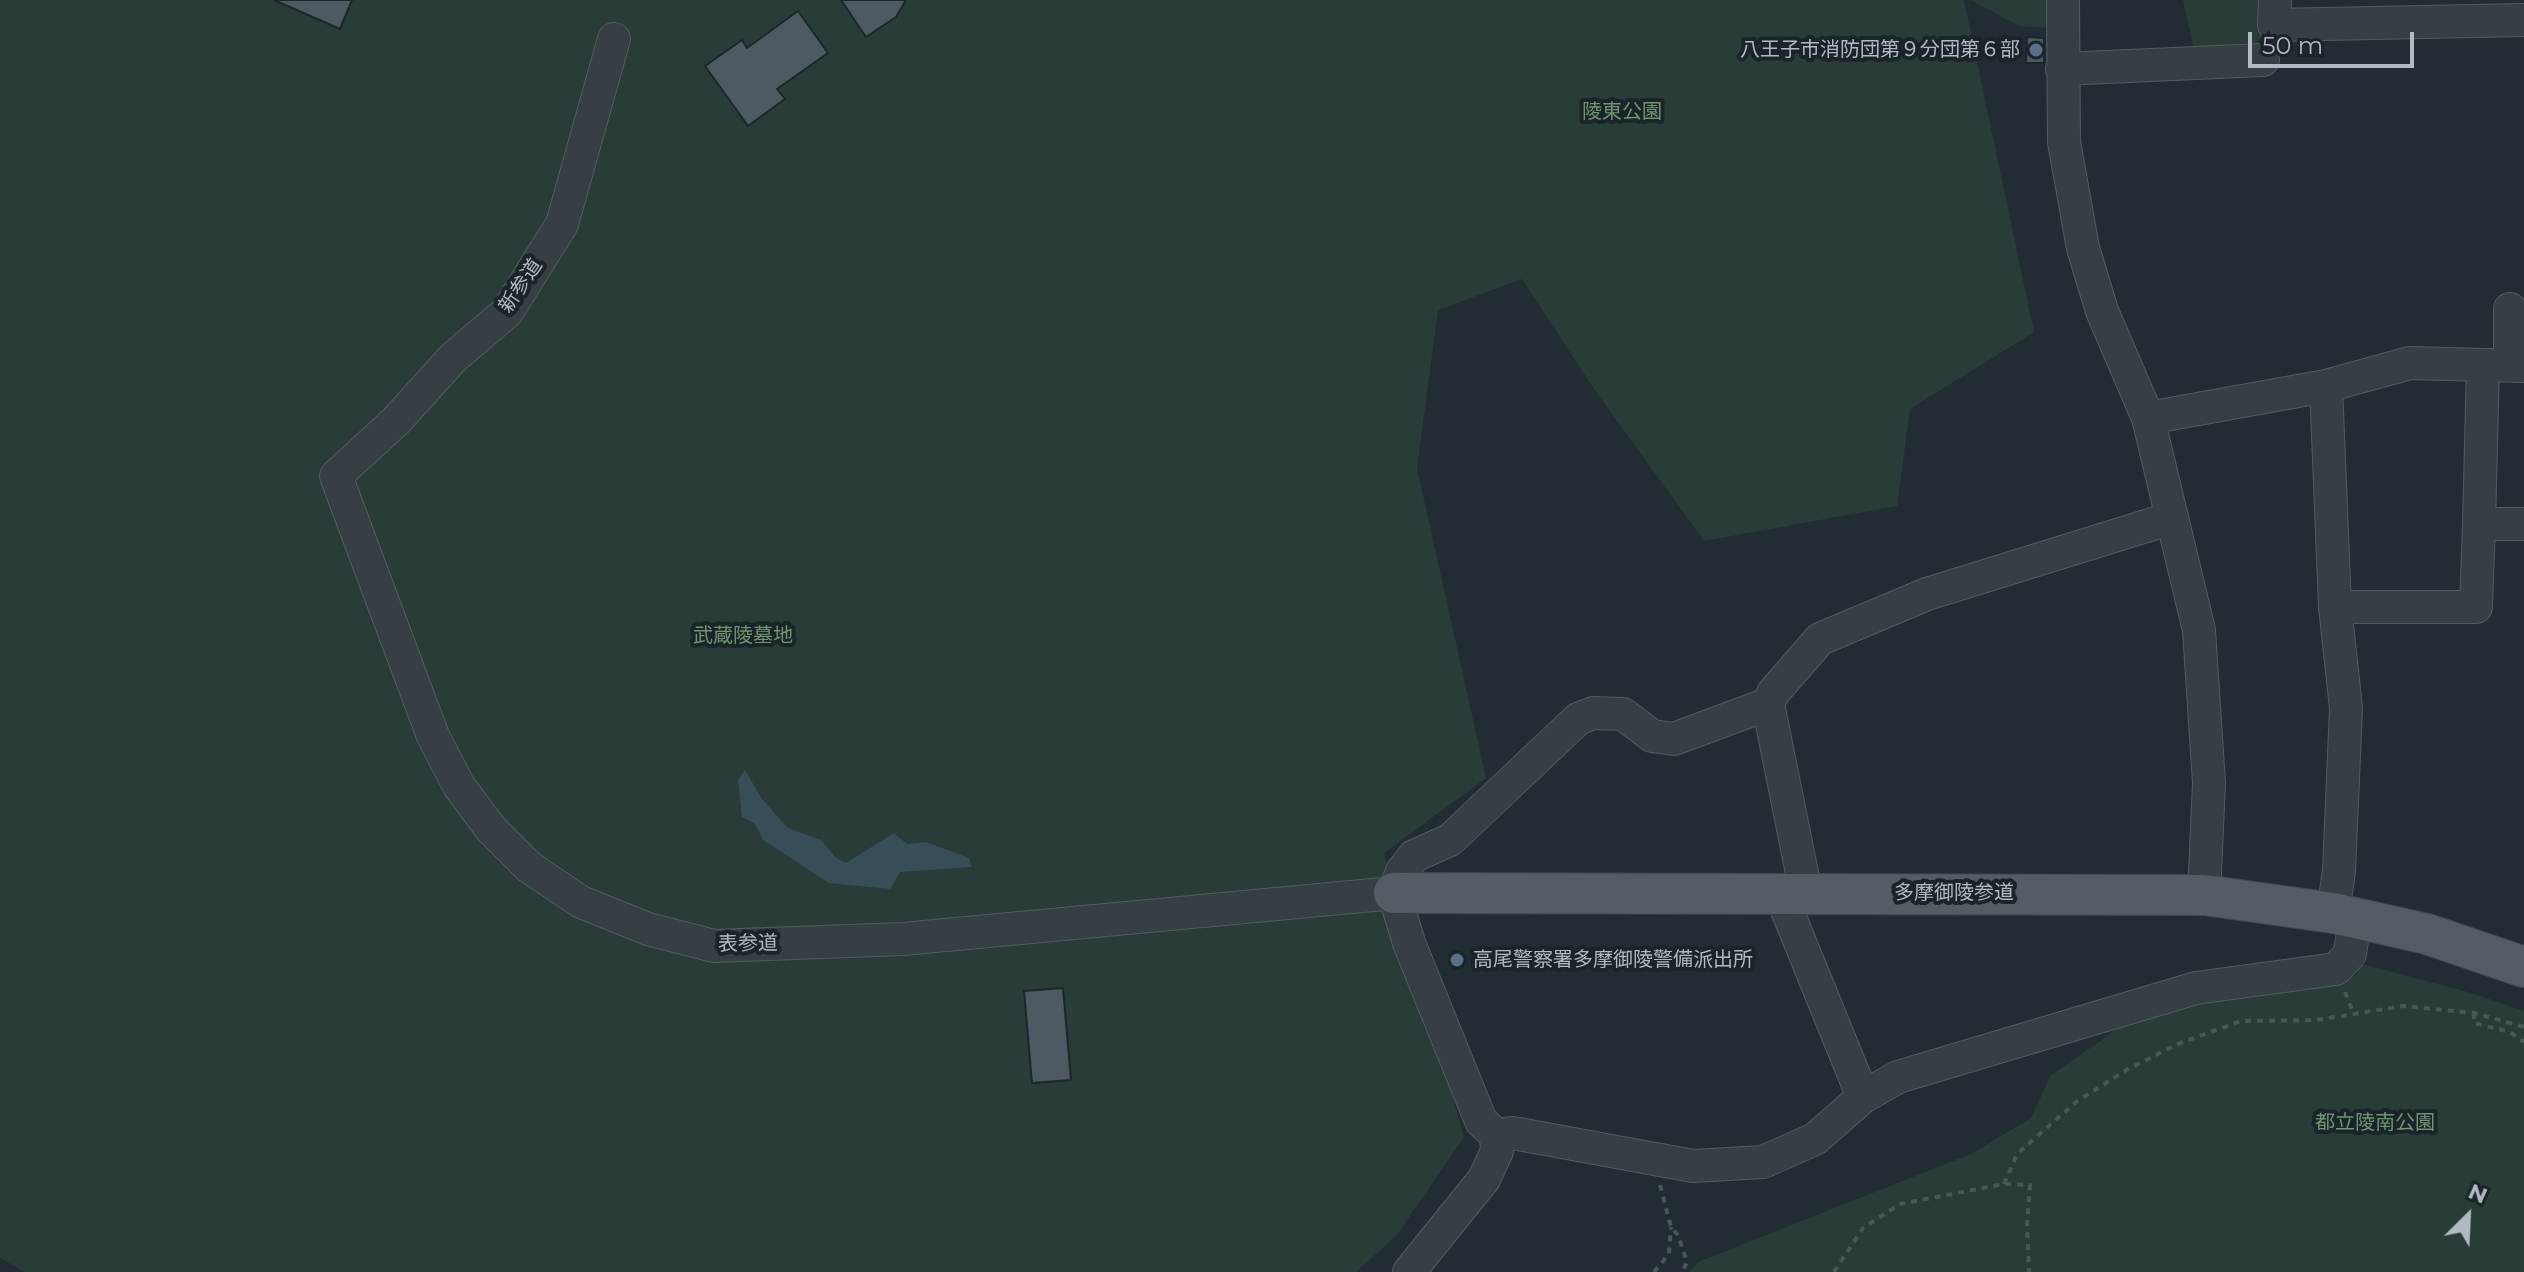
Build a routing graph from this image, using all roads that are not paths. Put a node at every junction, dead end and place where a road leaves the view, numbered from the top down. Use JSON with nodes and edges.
{"nodes":[{"id":1,"x":2063,"y":0,"type":"edge"},
{"id":2,"x":2275,"y":0,"type":"edge"},
{"id":3,"x":2524,"y":20,"type":"edge"},
{"id":4,"x":614,"y":39,"type":"dead end"},
{"id":5,"x":2263,"y":60,"type":"dead end"},
{"id":6,"x":2062,"y":69,"type":"junction"},
{"id":7,"x":2510,"y":309,"type":"dead end"},
{"id":8,"x":2506,"y":365,"type":"edge"},
{"id":9,"x":2326,"y":386,"type":"junction"},
{"id":10,"x":2148,"y":418,"type":"junction"},
{"id":11,"x":336,"y":476,"type":"joint"},
{"id":12,"x":2172,"y":518,"type":"junction"},
{"id":13,"x":2479,"y":524,"type":"junction"},
{"id":14,"x":2524,"y":524,"type":"edge"},
{"id":15,"x":2335,"y":607,"type":"junction"},
{"id":16,"x":1768,"y":704,"type":"junction"},
{"id":17,"x":1793,"y":893,"type":"junction"},
{"id":18,"x":1384,"y":894,"type":"junction"},
{"id":19,"x":2204,"y":895,"type":"junction"},
{"id":20,"x":2344,"y":915,"type":"junction"},
{"id":21,"x":2524,"y":967,"type":"edge"},
{"id":22,"x":1863,"y":1097,"type":"junction"},
{"id":23,"x":1496,"y":1135,"type":"junction"},
{"id":24,"x":1409,"y":1272,"type":"edge"}],
"edges":[{"from":1,"to":6,"type":"street"},
{"from":2,"to":3,"type":"street"},
{"from":4,"to":11,"type":"street","name":"新参道"},
{"from":5,"to":6,"type":"street"},
{"from":6,"to":10,"type":"street"},
{"from":7,"to":8,"type":"street"},
{"from":8,"to":9,"type":"street"},
{"from":8,"to":13,"type":"street"},
{"from":9,"to":10,"type":"street"},
{"from":9,"to":15,"type":"street"},
{"from":10,"to":12,"type":"street"},
{"from":11,"to":18,"type":"street","name":"表参道"},
{"from":12,"to":16,"type":"street"},
{"from":12,"to":19,"type":"street"},
{"from":13,"to":14,"type":"street"},
{"from":13,"to":15,"type":"street"},
{"from":15,"to":20,"type":"street"},
{"from":16,"to":17,"type":"street"},
{"from":16,"to":18,"type":"street"},
{"from":17,"to":18,"type":"main road","name":"多摩御陵参道"},
{"from":17,"to":19,"type":"main road","name":"多摩御陵参道"},
{"from":17,"to":22,"type":"street"},
{"from":18,"to":23,"type":"street"},
{"from":19,"to":20,"type":"main road","name":"多摩御陵参道"},
{"from":20,"to":21,"type":"main road","name":"多摩御陵参道"},
{"from":20,"to":22,"type":"street"},
{"from":22,"to":23,"type":"street"},
{"from":23,"to":24,"type":"street"}]}
